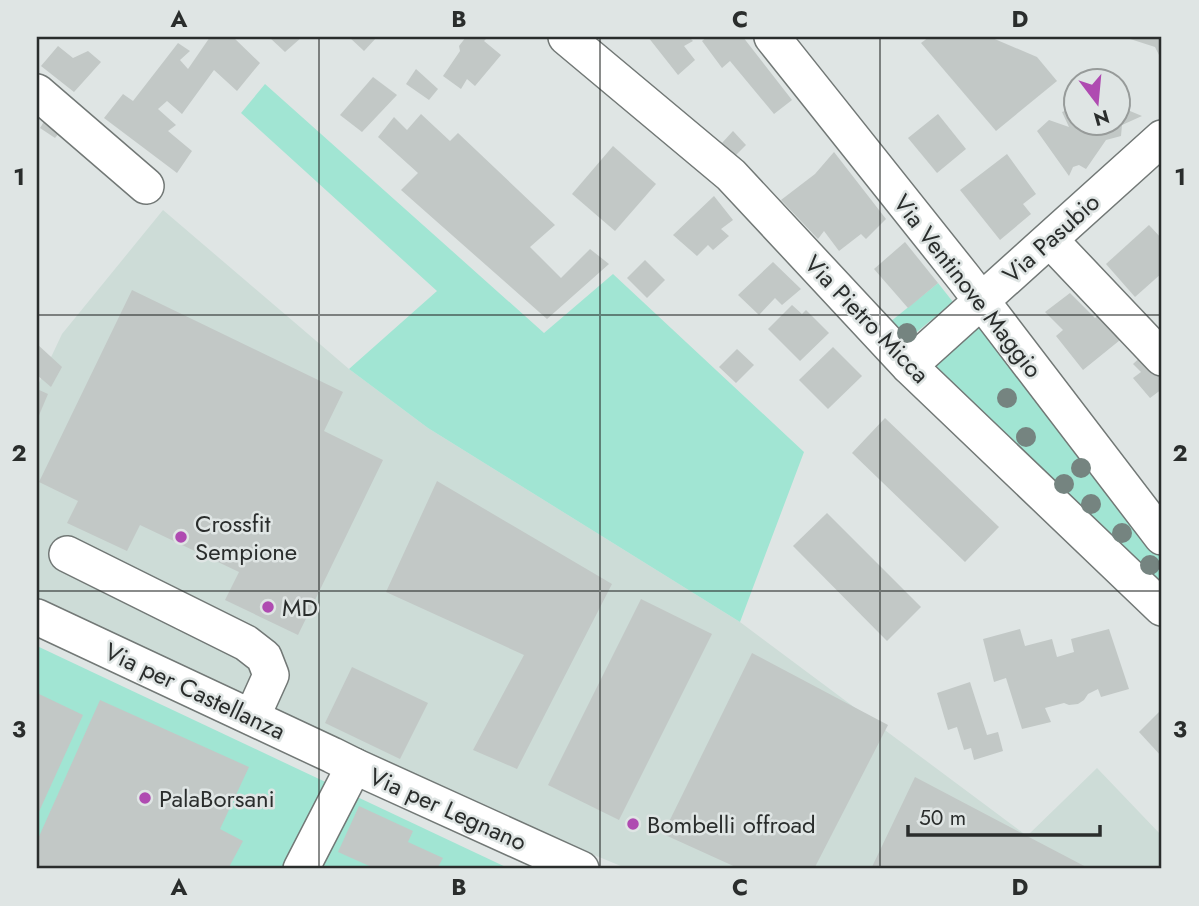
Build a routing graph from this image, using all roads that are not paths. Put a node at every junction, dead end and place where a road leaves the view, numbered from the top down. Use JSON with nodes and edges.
{"nodes":[{"id":1,"x":566,"y":37,"type":"edge"},
{"id":2,"x":772,"y":37,"type":"edge"},
{"id":3,"x":37,"y":92,"type":"edge"},
{"id":4,"x":1162,"y":138,"type":"edge"},
{"id":5,"x":146,"y":186,"type":"dead end"},
{"id":6,"x":1050,"y":240,"type":"junction"},
{"id":7,"x":981,"y":301,"type":"junction"},
{"id":8,"x":1162,"y":358,"type":"edge"},
{"id":9,"x":909,"y":366,"type":"junction"},
{"id":10,"x":1162,"y":537,"type":"edge"},
{"id":11,"x":67,"y":554,"type":"dead end"},
{"id":12,"x":1162,"y":608,"type":"edge"},
{"id":13,"x":37,"y":617,"type":"edge"},
{"id":14,"x":252,"y":718,"type":"junction"},
{"id":15,"x":354,"y":766,"type":"junction"},
{"id":16,"x":301,"y":869,"type":"edge"},
{"id":17,"x":580,"y":869,"type":"edge"}],
"edges":[{"from":1,"to":9,"type":"street","name":"Via Pietro Micca"},
{"from":2,"to":7,"type":"street","name":"Via Ventinove Maggio"},
{"from":3,"to":5,"type":"street"},
{"from":4,"to":6,"type":"street","name":"Via Pasubio"},
{"from":6,"to":7,"type":"street","name":"Via Pasubio"},
{"from":6,"to":8,"type":"street"},
{"from":7,"to":9,"type":"street","name":"Via Pasubio"},
{"from":7,"to":10,"type":"street","name":"Via Ventinove Maggio"},
{"from":9,"to":12,"type":"street","name":"Via Pietro Micca"},
{"from":11,"to":14,"type":"street"},
{"from":13,"to":14,"type":"street","name":"Via per Castellanza"},
{"from":14,"to":15,"type":"street","name":"Via per Castellanza"},
{"from":15,"to":16,"type":"street"},
{"from":15,"to":17,"type":"street","name":"Via per Legnano"}]}
